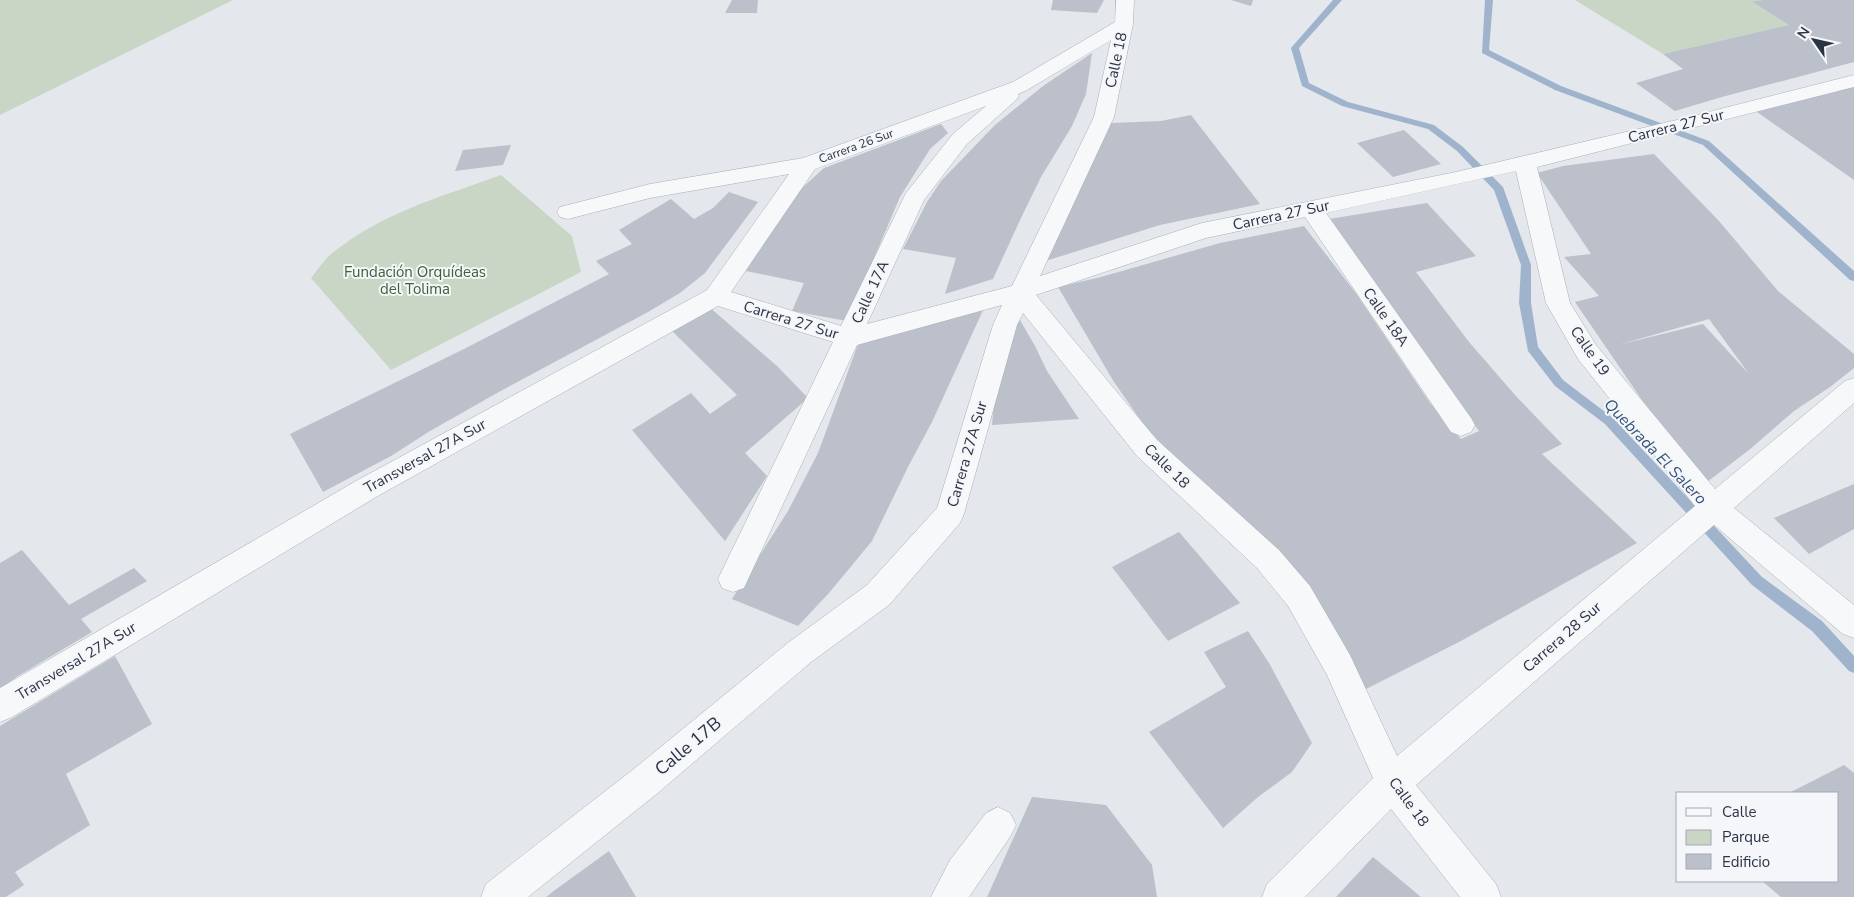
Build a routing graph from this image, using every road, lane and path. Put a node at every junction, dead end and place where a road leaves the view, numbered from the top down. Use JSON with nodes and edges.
{"nodes":[{"id":1,"x":1125,"y":0,"type":"edge"},
{"id":2,"x":1124,"y":24,"type":"junction"},
{"id":3,"x":1854,"y":81,"type":"edge"},
{"id":4,"x":1020,"y":86,"type":"junction"},
{"id":5,"x":807,"y":164,"type":"junction"},
{"id":6,"x":1521,"y":164,"type":"junction"},
{"id":7,"x":1310,"y":209,"type":"junction"},
{"id":8,"x":568,"y":212,"type":"dead end"},
{"id":9,"x":1020,"y":292,"type":"junction"},
{"id":10,"x":716,"y":296,"type":"junction"},
{"id":11,"x":848,"y":338,"type":"junction"},
{"id":12,"x":1854,"y":388,"type":"edge"},
{"id":13,"x":1461,"y":424,"type":"dead end"},
{"id":14,"x":1712,"y":508,"type":"junction"},
{"id":15,"x":733,"y":579,"type":"dead end"},
{"id":16,"x":878,"y":596,"type":"joint"},
{"id":17,"x":1854,"y":624,"type":"edge"},
{"id":18,"x":0,"y":706,"type":"edge"},
{"id":19,"x":1392,"y":783,"type":"junction"},
{"id":20,"x":998,"y":825,"type":"dead end"},
{"id":21,"x":499,"y":897,"type":"edge"},
{"id":22,"x":949,"y":897,"type":"edge"},
{"id":23,"x":1280,"y":897,"type":"edge"},
{"id":24,"x":1483,"y":897,"type":"edge"}],
"edges":[{"from":1,"to":2,"type":"street","name":"Calle 18"},
{"from":2,"to":4,"type":"street","name":"Carrera 26 Sur"},
{"from":2,"to":9,"type":"street","name":"Calle 18"},
{"from":3,"to":6,"type":"street","name":"Carrera 27 Sur"},
{"from":4,"to":5,"type":"street","name":"Carrera 26 Sur"},
{"from":4,"to":11,"type":"street","name":"Calle 17A"},
{"from":5,"to":8,"type":"street","name":"Carrera 26 Sur"},
{"from":5,"to":10,"type":"street","name":"Transversal 27A Sur"},
{"from":6,"to":7,"type":"street","name":"Carrera 27 Sur"},
{"from":6,"to":14,"type":"street","name":"Calle 19"},
{"from":7,"to":9,"type":"street","name":"Carrera 27 Sur"},
{"from":7,"to":13,"type":"street","name":"Calle 18A"},
{"from":9,"to":11,"type":"street","name":"Carrera 27 Sur"},
{"from":9,"to":16,"type":"street","name":"Carrera 27A Sur"},
{"from":9,"to":19,"type":"street","name":"Calle 18"},
{"from":10,"to":11,"type":"street","name":"Carrera 27 Sur"},
{"from":10,"to":18,"type":"street","name":"Transversal 27A Sur"},
{"from":11,"to":15,"type":"street","name":"Calle 17A"},
{"from":12,"to":14,"type":"street","name":"Carrera 28 Sur"},
{"from":14,"to":17,"type":"street","name":"Calle 19"},
{"from":14,"to":19,"type":"street","name":"Carrera 28 Sur"},
{"from":16,"to":21,"type":"street","name":"Calle 17B"},
{"from":19,"to":23,"type":"street","name":"Carrera 28 Sur"},
{"from":19,"to":24,"type":"street","name":"Calle 18"},
{"from":20,"to":22,"type":"street"}]}
